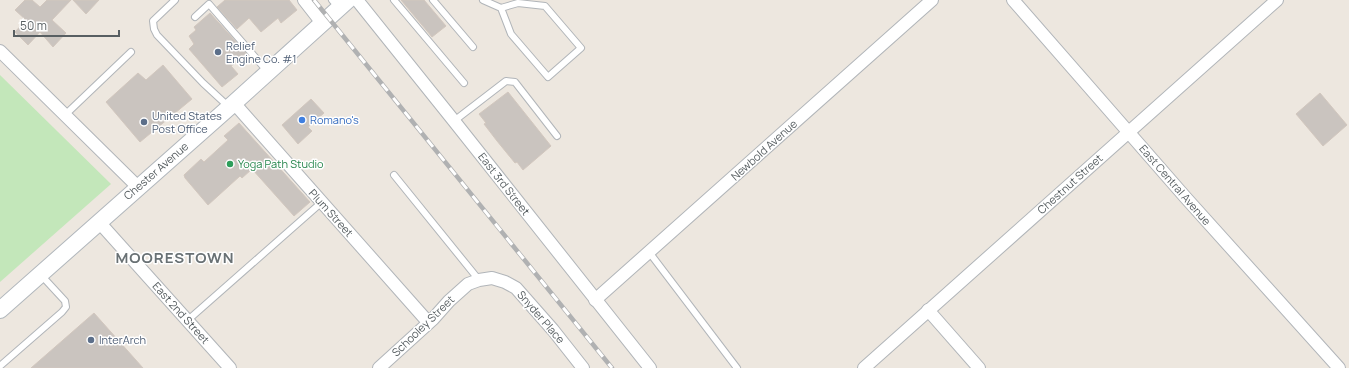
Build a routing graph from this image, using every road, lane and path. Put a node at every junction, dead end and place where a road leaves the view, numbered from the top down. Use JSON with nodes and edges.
{"nodes":[{"id":1,"x":176,"y":0,"type":"edge"},
{"id":2,"x":304,"y":0,"type":"edge"},
{"id":3,"x":356,"y":0,"type":"edge"},
{"id":4,"x":394,"y":0,"type":"edge"},
{"id":5,"x":433,"y":0,"type":"edge"},
{"id":6,"x":483,"y":0,"type":"edge"},
{"id":7,"x":932,"y":0,"type":"edge"},
{"id":8,"x":1013,"y":0,"type":"edge"},
{"id":9,"x":1277,"y":0,"type":"edge"},
{"id":10,"x":340,"y":3,"type":"edge"},
{"id":11,"x":501,"y":8,"type":"junction"},
{"id":12,"x":194,"y":17,"type":"dead end"},
{"id":13,"x":322,"y":23,"type":"junction"},
{"id":14,"x":473,"y":47,"type":"dead end"},
{"id":15,"x":0,"y":51,"type":"edge"},
{"id":16,"x":131,"y":52,"type":"dead end"},
{"id":17,"x":268,"y":72,"type":"junction"},
{"id":18,"x":464,"y":82,"type":"dead end"},
{"id":19,"x":231,"y":105,"type":"junction"},
{"id":20,"x":65,"y":115,"type":"junction"},
{"id":21,"x":454,"y":121,"type":"junction"},
{"id":22,"x":1129,"y":132,"type":"junction"},
{"id":23,"x":557,"y":136,"type":"dead end"},
{"id":24,"x":394,"y":175,"type":"dead end"},
{"id":25,"x":138,"y":187,"type":"junction"},
{"id":26,"x":322,"y":202,"type":"junction"},
{"id":27,"x":99,"y":222,"type":"junction"},
{"id":28,"x":649,"y":252,"type":"junction"},
{"id":29,"x":40,"y":274,"type":"junction"},
{"id":30,"x":474,"y":282,"type":"junction"},
{"id":31,"x":595,"y":300,"type":"junction"},
{"id":32,"x":0,"y":310,"type":"edge"},
{"id":33,"x":928,"y":310,"type":"junction"},
{"id":34,"x":188,"y":320,"type":"junction"},
{"id":35,"x":428,"y":322,"type":"junction"},
{"id":36,"x":0,"y":366,"type":"edge"},
{"id":37,"x":230,"y":368,"type":"edge"},
{"id":38,"x":379,"y":368,"type":"edge"},
{"id":39,"x":583,"y":368,"type":"edge"},
{"id":40,"x":650,"y":368,"type":"edge"},
{"id":41,"x":737,"y":368,"type":"edge"},
{"id":42,"x":864,"y":368,"type":"edge"},
{"id":43,"x":979,"y":368,"type":"edge"},
{"id":44,"x":1339,"y":368,"type":"edge"}],
"edges":[{"from":1,"to":19,"type":"lane"},
{"from":2,"to":13,"type":"street"},
{"from":3,"to":21,"type":"street","name":"East 3rd Street"},
{"from":4,"to":18,"type":"lane"},
{"from":5,"to":14,"type":"lane"},
{"from":6,"to":11,"type":"lane"},
{"from":7,"to":28,"type":"street","name":"Newbold Avenue"},
{"from":8,"to":22,"type":"street","name":"East Central Avenue"},
{"from":9,"to":22,"type":"street","name":"Chestnut Street"},
{"from":10,"to":13,"type":"main road","name":"Chester Avenue"},
{"from":11,"to":11,"type":"lane"},
{"from":12,"to":17,"type":"lane"},
{"from":13,"to":17,"type":"main road","name":"Chester Avenue"},
{"from":15,"to":20,"type":"street"},
{"from":16,"to":20,"type":"lane"},
{"from":17,"to":19,"type":"main road","name":"Chester Avenue"},
{"from":19,"to":25,"type":"main road","name":"Chester Avenue"},
{"from":19,"to":26,"type":"street","name":"Plum Street"},
{"from":20,"to":25,"type":"street"},
{"from":21,"to":23,"type":"lane"},
{"from":21,"to":31,"type":"street","name":"East 3rd Street"},
{"from":22,"to":33,"type":"street","name":"Chestnut Street"},
{"from":22,"to":44,"type":"street","name":"East Central Avenue"},
{"from":24,"to":30,"type":"lane"},
{"from":25,"to":27,"type":"main road","name":"Chester Avenue"},
{"from":26,"to":34,"type":"lane"},
{"from":26,"to":35,"type":"street","name":"Plum Street"},
{"from":27,"to":29,"type":"main road","name":"Chester Avenue"},
{"from":27,"to":34,"type":"street","name":"East 2nd Street"},
{"from":28,"to":31,"type":"street","name":"Newbold Avenue"},
{"from":28,"to":41,"type":"lane"},
{"from":29,"to":32,"type":"main road","name":"Chester Avenue"},
{"from":29,"to":36,"type":"lane"},
{"from":30,"to":35,"type":"street","name":"Schooley Street"},
{"from":30,"to":39,"type":"street","name":"Snyder Place"},
{"from":31,"to":40,"type":"street","name":"East 3rd Street"},
{"from":33,"to":42,"type":"street","name":"Chestnut Street"},
{"from":33,"to":43,"type":"street"},
{"from":34,"to":37,"type":"street","name":"East 2nd Street"},
{"from":35,"to":38,"type":"street","name":"Schooley Street"}]}
